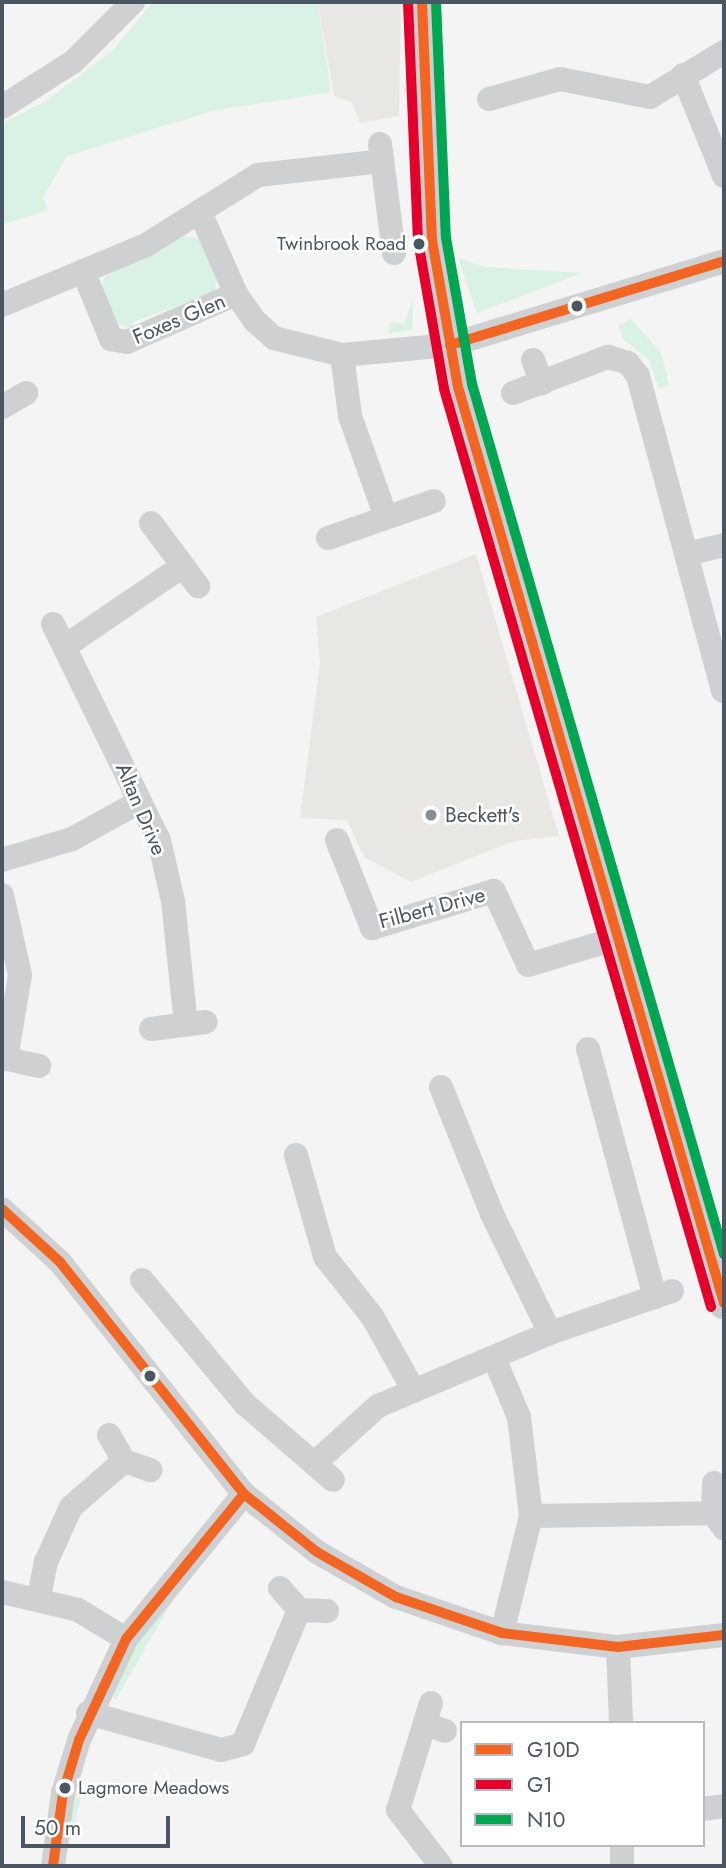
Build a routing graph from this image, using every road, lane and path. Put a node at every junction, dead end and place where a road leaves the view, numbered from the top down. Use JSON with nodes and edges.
{"nodes":[{"id":1,"x":133,"y":2,"type":"edge"},
{"id":2,"x":422,"y":2,"type":"edge"},
{"id":3,"x":724,"y":52,"type":"edge"},
{"id":4,"x":683,"y":75,"type":"junction"},
{"id":5,"x":489,"y":99,"type":"dead end"},
{"id":6,"x":2,"y":107,"type":"edge"},
{"id":7,"x":724,"y":176,"type":"edge"},
{"id":8,"x":200,"y":212,"type":"junction"},
{"id":9,"x":394,"y":253,"type":"dead end"},
{"id":10,"x":724,"y":261,"type":"edge"},
{"id":11,"x":83,"y":271,"type":"junction"},
{"id":12,"x":236,"y":295,"type":"junction"},
{"id":13,"x":2,"y":305,"type":"edge"},
{"id":14,"x":450,"y":345,"type":"junction"},
{"id":15,"x":342,"y":355,"type":"junction"},
{"id":16,"x":533,"y":360,"type":"dead end"},
{"id":17,"x":542,"y":383,"type":"junction"},
{"id":18,"x":26,"y":393,"type":"dead end"},
{"id":19,"x":513,"y":393,"type":"dead end"},
{"id":20,"x":2,"y":407,"type":"edge"},
{"id":21,"x":434,"y":501,"type":"dead end"},
{"id":22,"x":386,"y":517,"type":"junction"},
{"id":23,"x":151,"y":523,"type":"dead end"},
{"id":24,"x":328,"y":538,"type":"dead end"},
{"id":25,"x":724,"y":545,"type":"edge"},
{"id":26,"x":686,"y":554,"type":"junction"},
{"id":27,"x":183,"y":566,"type":"junction"},
{"id":28,"x":198,"y":586,"type":"dead end"},
{"id":29,"x":53,"y":624,"type":"dead end"},
{"id":30,"x":67,"y":645,"type":"junction"},
{"id":31,"x":723,"y":691,"type":"edge"},
{"id":32,"x":139,"y":802,"type":"junction"},
{"id":33,"x":337,"y":840,"type":"dead end"},
{"id":34,"x":2,"y":860,"type":"edge"},
{"id":35,"x":2,"y":895,"type":"edge"},
{"id":36,"x":618,"y":938,"type":"junction"},
{"id":37,"x":151,"y":1029,"type":"dead end"},
{"id":38,"x":588,"y":1049,"type":"dead end"},
{"id":39,"x":4,"y":1058,"type":"edge"},
{"id":40,"x":38,"y":1066,"type":"dead end"},
{"id":41,"x":441,"y":1087,"type":"dead end"},
{"id":42,"x":296,"y":1155,"type":"dead end"},
{"id":43,"x":2,"y":1209,"type":"edge"},
{"id":44,"x":142,"y":1280,"type":"dead end"},
{"id":45,"x":724,"y":1303,"type":"edge"},
{"id":46,"x":550,"y":1333,"type":"junction"},
{"id":47,"x":495,"y":1360,"type":"junction"},
{"id":48,"x":413,"y":1389,"type":"junction"},
{"id":49,"x":109,"y":1435,"type":"dead end"},
{"id":50,"x":124,"y":1461,"type":"junction"},
{"id":51,"x":150,"y":1470,"type":"dead end"},
{"id":52,"x":714,"y":1483,"type":"dead end"},
{"id":53,"x":244,"y":1494,"type":"junction"},
{"id":54,"x":531,"y":1516,"type":"junction"},
{"id":55,"x":719,"y":1520,"type":"edge"},
{"id":56,"x":280,"y":1588,"type":"dead end"},
{"id":57,"x":2,"y":1592,"type":"edge"},
{"id":58,"x":39,"y":1597,"type":"junction"},
{"id":59,"x":299,"y":1610,"type":"junction"},
{"id":60,"x":327,"y":1611,"type":"dead end"},
{"id":61,"x":502,"y":1633,"type":"junction"},
{"id":62,"x":724,"y":1635,"type":"edge"},
{"id":63,"x":126,"y":1639,"type":"junction"},
{"id":64,"x":618,"y":1647,"type":"junction"},
{"id":65,"x":88,"y":1713,"type":"junction"},
{"id":66,"x":434,"y":1719,"type":"dead end"},
{"id":67,"x":621,"y":1721,"type":"edge"},
{"id":68,"x":724,"y":1806,"type":"edge"},
{"id":69,"x":705,"y":1809,"type":"edge"},
{"id":70,"x":622,"y":1847,"type":"edge"},
{"id":71,"x":53,"y":1866,"type":"edge"},
{"id":72,"x":441,"y":1866,"type":"edge"},
{"id":73,"x":622,"y":1866,"type":"edge"}],
"edges":[{"from":1,"to":6,"type":"street"},
{"from":2,"to":14,"type":"main road"},
{"from":3,"to":4,"type":"street"},
{"from":4,"to":5,"type":"street"},
{"from":4,"to":7,"type":"street"},
{"from":8,"to":9,"type":"street"},
{"from":8,"to":11,"type":"street"},
{"from":8,"to":12,"type":"street","name":"Foxes Glen"},
{"from":10,"to":14,"type":"street"},
{"from":11,"to":12,"type":"street","name":"Foxes Glen"},
{"from":11,"to":13,"type":"street"},
{"from":12,"to":15,"type":"street","name":"Foxes Glen"},
{"from":14,"to":15,"type":"street","name":"Foxes Glen"},
{"from":14,"to":36,"type":"main road"},
{"from":15,"to":22,"type":"street"},
{"from":16,"to":17,"type":"street"},
{"from":17,"to":19,"type":"street"},
{"from":17,"to":26,"type":"street"},
{"from":18,"to":20,"type":"street"},
{"from":21,"to":22,"type":"street"},
{"from":22,"to":24,"type":"street"},
{"from":23,"to":27,"type":"street"},
{"from":25,"to":26,"type":"street"},
{"from":26,"to":31,"type":"street"},
{"from":27,"to":28,"type":"street"},
{"from":27,"to":30,"type":"street"},
{"from":29,"to":30,"type":"street","name":"Altan Drive"},
{"from":30,"to":32,"type":"street","name":"Altan Drive"},
{"from":32,"to":34,"type":"street"},
{"from":32,"to":37,"type":"street","name":"Altan Drive"},
{"from":33,"to":36,"type":"street","name":"Filbert Drive"},
{"from":35,"to":39,"type":"street"},
{"from":36,"to":45,"type":"main road"},
{"from":38,"to":46,"type":"street"},
{"from":39,"to":40,"type":"street"},
{"from":41,"to":46,"type":"street"},
{"from":42,"to":48,"type":"street"},
{"from":43,"to":53,"type":"street"},
{"from":44,"to":48,"type":"street"},
{"from":46,"to":47,"type":"street"},
{"from":47,"to":48,"type":"street"},
{"from":47,"to":54,"type":"street"},
{"from":49,"to":50,"type":"street"},
{"from":50,"to":51,"type":"street"},
{"from":50,"to":58,"type":"street"},
{"from":52,"to":55,"type":"street"},
{"from":53,"to":61,"type":"street"},
{"from":53,"to":63,"type":"street"},
{"from":54,"to":55,"type":"street"},
{"from":54,"to":61,"type":"street"},
{"from":56,"to":59,"type":"street"},
{"from":57,"to":58,"type":"street"},
{"from":58,"to":63,"type":"street"},
{"from":59,"to":60,"type":"street"},
{"from":59,"to":65,"type":"street"},
{"from":61,"to":64,"type":"street"},
{"from":62,"to":64,"type":"street"},
{"from":63,"to":65,"type":"street"},
{"from":64,"to":67,"type":"street"},
{"from":65,"to":71,"type":"street"},
{"from":66,"to":72,"type":"street"},
{"from":68,"to":69,"type":"street"},
{"from":70,"to":73,"type":"street"}]}
